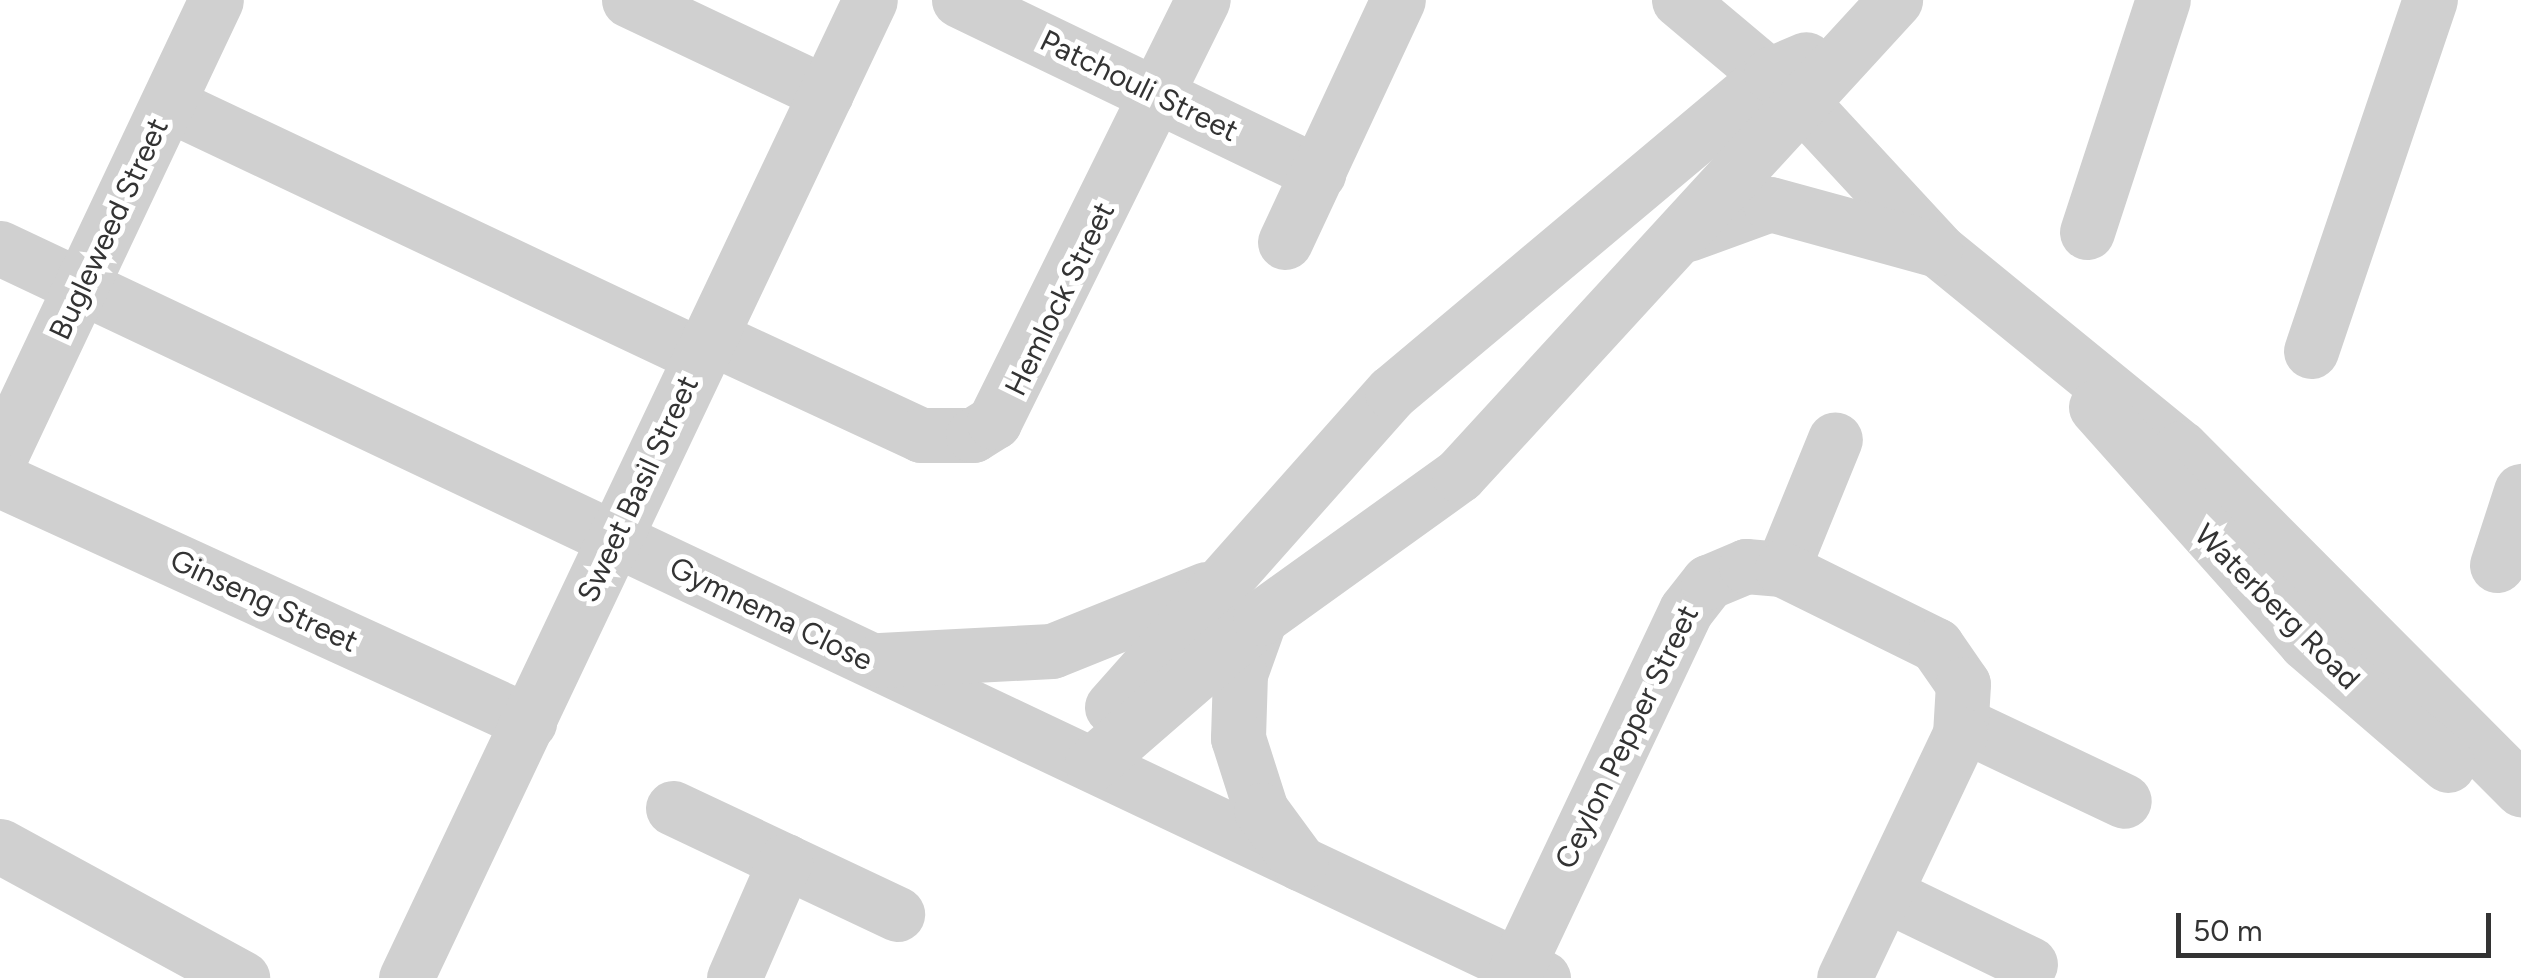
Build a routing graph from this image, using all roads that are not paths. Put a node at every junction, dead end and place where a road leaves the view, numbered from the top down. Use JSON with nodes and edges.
{"nodes":[{"id":1,"x":216,"y":0,"type":"edge"},
{"id":2,"x":629,"y":0,"type":"edge"},
{"id":3,"x":870,"y":0,"type":"edge"},
{"id":4,"x":959,"y":0,"type":"edge"},
{"id":5,"x":1203,"y":0,"type":"edge"},
{"id":6,"x":1398,"y":0,"type":"edge"},
{"id":7,"x":1679,"y":0,"type":"edge"},
{"id":8,"x":2163,"y":0,"type":"edge"},
{"id":9,"x":2430,"y":0,"type":"edge"},
{"id":10,"x":1877,"y":18,"type":"edge"},
{"id":11,"x":1787,"y":89,"type":"junction"},
{"id":12,"x":826,"y":93,"type":"junction"},
{"id":13,"x":1159,"y":93,"type":"junction"},
{"id":14,"x":168,"y":104,"type":"junction"},
{"id":15,"x":1318,"y":173,"type":"junction"},
{"id":16,"x":2086,"y":232,"type":"dead end"},
{"id":17,"x":1676,"y":239,"type":"junction"},
{"id":18,"x":1285,"y":242,"type":"dead end"},
{"id":19,"x":0,"y":248,"type":"edge"},
{"id":20,"x":1938,"y":250,"type":"junction"},
{"id":21,"x":82,"y":287,"type":"junction"},
{"id":22,"x":1478,"y":323,"type":"junction"},
{"id":23,"x":705,"y":347,"type":"junction"},
{"id":24,"x":2310,"y":351,"type":"dead end"},
{"id":25,"x":2062,"y":360,"type":"junction"},
{"id":26,"x":1543,"y":383,"type":"junction"},
{"id":27,"x":1836,"y":439,"type":"dead end"},
{"id":28,"x":0,"y":457,"type":"edge"},
{"id":29,"x":0,"y":480,"type":"edge"},
{"id":30,"x":2521,"y":491,"type":"edge"},
{"id":31,"x":615,"y":540,"type":"junction"},
{"id":32,"x":2497,"y":565,"type":"dead end"},
{"id":33,"x":1782,"y":569,"type":"junction"},
{"id":34,"x":1246,"y":596,"type":"junction"},
{"id":35,"x":867,"y":660,"type":"junction"},
{"id":36,"x":529,"y":722,"type":"junction"},
{"id":37,"x":1962,"y":724,"type":"junction"},
{"id":38,"x":1081,"y":759,"type":"junction"},
{"id":39,"x":2521,"y":789,"type":"edge"},
{"id":40,"x":2124,"y":801,"type":"dead end"},
{"id":41,"x":673,"y":808,"type":"dead end"},
{"id":42,"x":2521,"y":825,"type":"edge"},
{"id":43,"x":0,"y":846,"type":"edge"},
{"id":44,"x":786,"y":860,"type":"junction"},
{"id":45,"x":1300,"y":864,"type":"junction"},
{"id":46,"x":1885,"y":894,"type":"junction"},
{"id":47,"x":896,"y":914,"type":"dead end"},
{"id":48,"x":2030,"y":964,"type":"dead end"},
{"id":49,"x":1525,"y":974,"type":"edge"},
{"id":50,"x":242,"y":978,"type":"edge"},
{"id":51,"x":406,"y":978,"type":"edge"},
{"id":52,"x":734,"y":978,"type":"edge"},
{"id":53,"x":1844,"y":978,"type":"edge"}],
"edges":[{"from":1,"to":14,"type":"street","name":"Bugleweed Street"},
{"from":2,"to":12,"type":"street"},
{"from":3,"to":12,"type":"street","name":"Sweet Basil Street"},
{"from":4,"to":13,"type":"street","name":"Patchouli Street"},
{"from":5,"to":13,"type":"street","name":"Hemlock Street"},
{"from":6,"to":15,"type":"street"},
{"from":7,"to":11,"type":"street","name":"Waterberg Road"},
{"from":8,"to":16,"type":"street"},
{"from":9,"to":24,"type":"street"},
{"from":10,"to":11,"type":"street"},
{"from":11,"to":17,"type":"street"},
{"from":11,"to":20,"type":"street","name":"Waterberg Road"},
{"from":11,"to":22,"type":"street"},
{"from":12,"to":23,"type":"street","name":"Sweet Basil Street"},
{"from":13,"to":15,"type":"street","name":"Patchouli Street"},
{"from":13,"to":23,"type":"street","name":"Hemlock Street"},
{"from":14,"to":21,"type":"street","name":"Bugleweed Street"},
{"from":14,"to":23,"type":"street","name":"Hemlock Street"},
{"from":15,"to":18,"type":"street"},
{"from":17,"to":20,"type":"street"},
{"from":17,"to":26,"type":"street"},
{"from":19,"to":21,"type":"street","name":"Gymnema Close"},
{"from":20,"to":25,"type":"street","name":"Waterberg Road"},
{"from":21,"to":28,"type":"street","name":"Bugleweed Street"},
{"from":21,"to":31,"type":"street","name":"Gymnema Close"},
{"from":22,"to":26,"type":"street"},
{"from":22,"to":34,"type":"street"},
{"from":23,"to":31,"type":"street","name":"Sweet Basil Street"},
{"from":25,"to":39,"type":"street","name":"Waterberg Road"},
{"from":25,"to":42,"type":"street","name":"Waterberg Road"},
{"from":26,"to":34,"type":"street"},
{"from":27,"to":33,"type":"street"},
{"from":29,"to":36,"type":"street","name":"Ginseng Street"},
{"from":30,"to":32,"type":"street"},
{"from":31,"to":35,"type":"street","name":"Gymnema Close"},
{"from":31,"to":36,"type":"street","name":"Sweet Basil Street"},
{"from":33,"to":37,"type":"street","name":"Ceylon Pepper Street"},
{"from":33,"to":49,"type":"street","name":"Ceylon Pepper Street"},
{"from":34,"to":35,"type":"street"},
{"from":34,"to":38,"type":"street"},
{"from":34,"to":45,"type":"street"},
{"from":35,"to":38,"type":"street","name":"Gymnema Close"},
{"from":36,"to":51,"type":"street","name":"Sweet Basil Street"},
{"from":37,"to":40,"type":"street"},
{"from":37,"to":46,"type":"street","name":"Ceylon Pepper Street"},
{"from":38,"to":45,"type":"street","name":"Gymnema Close"},
{"from":41,"to":44,"type":"street"},
{"from":43,"to":50,"type":"street"},
{"from":44,"to":47,"type":"street"},
{"from":44,"to":52,"type":"street"},
{"from":45,"to":49,"type":"street","name":"Gymnema Close"},
{"from":46,"to":48,"type":"street"},
{"from":46,"to":53,"type":"street","name":"Ceylon Pepper Street"}]}
